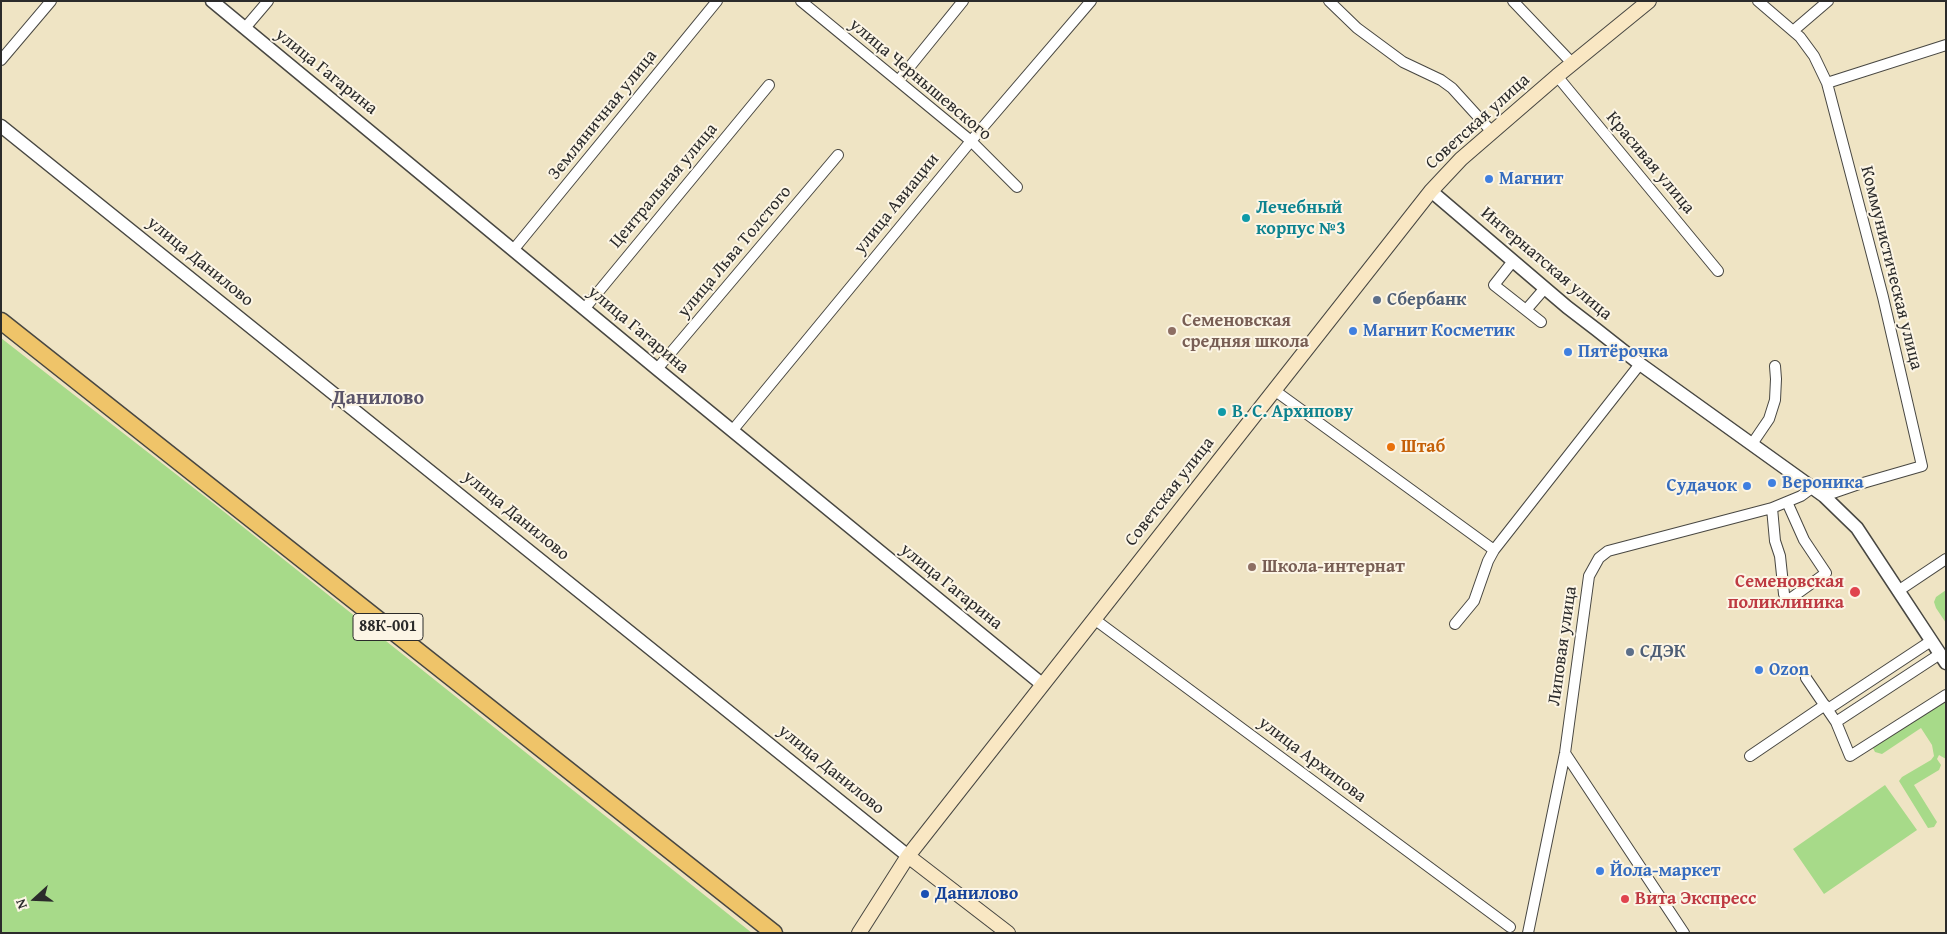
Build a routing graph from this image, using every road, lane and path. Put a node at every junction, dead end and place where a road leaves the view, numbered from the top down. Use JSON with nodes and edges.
{"nodes":[{"id":1,"x":51,"y":1,"type":"edge"},
{"id":2,"x":212,"y":1,"type":"edge"},
{"id":3,"x":268,"y":1,"type":"edge"},
{"id":4,"x":717,"y":1,"type":"edge"},
{"id":5,"x":801,"y":1,"type":"edge"},
{"id":6,"x":963,"y":1,"type":"edge"},
{"id":7,"x":1091,"y":1,"type":"edge"},
{"id":8,"x":1329,"y":1,"type":"edge"},
{"id":9,"x":1514,"y":1,"type":"edge"},
{"id":10,"x":1649,"y":1,"type":"edge"},
{"id":11,"x":1758,"y":1,"type":"edge"},
{"id":12,"x":1828,"y":1,"type":"edge"},
{"id":13,"x":245,"y":28,"type":"junction"},
{"id":14,"x":1793,"y":32,"type":"junction"},
{"id":15,"x":1946,"y":45,"type":"edge"},
{"id":16,"x":1,"y":60,"type":"edge"},
{"id":17,"x":1572,"y":63,"type":"junction"},
{"id":18,"x":1557,"y":76,"type":"junction"},
{"id":19,"x":899,"y":80,"type":"junction"},
{"id":20,"x":1828,"y":83,"type":"junction"},
{"id":21,"x":769,"y":85,"type":"dead end"},
{"id":22,"x":1,"y":126,"type":"edge"},
{"id":23,"x":1492,"y":132,"type":"junction"},
{"id":24,"x":971,"y":141,"type":"junction"},
{"id":25,"x":838,"y":155,"type":"dead end"},
{"id":26,"x":1017,"y":187,"type":"dead end"},
{"id":27,"x":1431,"y":191,"type":"junction"},
{"id":28,"x":514,"y":249,"type":"junction"},
{"id":29,"x":1513,"y":261,"type":"junction"},
{"id":30,"x":1718,"y":271,"type":"dead end"},
{"id":31,"x":1545,"y":288,"type":"junction"},
{"id":32,"x":584,"y":308,"type":"junction"},
{"id":33,"x":1526,"y":310,"type":"junction"},
{"id":34,"x":1,"y":321,"type":"edge"},
{"id":35,"x":1541,"y":322,"type":"dead end"},
{"id":36,"x":1640,"y":364,"type":"junction"},
{"id":37,"x":1774,"y":366,"type":"dead end"},
{"id":38,"x":657,"y":369,"type":"junction"},
{"id":39,"x":1274,"y":390,"type":"junction"},
{"id":40,"x":732,"y":431,"type":"junction"},
{"id":41,"x":1752,"y":444,"type":"junction"},
{"id":42,"x":1812,"y":488,"type":"junction"},
{"id":43,"x":1824,"y":496,"type":"junction"},
{"id":44,"x":1787,"y":502,"type":"junction"},
{"id":45,"x":1772,"y":508,"type":"junction"},
{"id":46,"x":1494,"y":550,"type":"junction"},
{"id":47,"x":1946,"y":560,"type":"edge"},
{"id":48,"x":1898,"y":591,"type":"junction"},
{"id":49,"x":1094,"y":619,"type":"junction"},
{"id":50,"x":1455,"y":624,"type":"dead end"},
{"id":51,"x":1931,"y":641,"type":"junction"},
{"id":52,"x":1943,"y":659,"type":"edge"},
{"id":53,"x":1806,"y":678,"type":"dead end"},
{"id":54,"x":1043,"y":685,"type":"junction"},
{"id":55,"x":1946,"y":695,"type":"edge"},
{"id":56,"x":1826,"y":707,"type":"junction"},
{"id":57,"x":1836,"y":722,"type":"junction"},
{"id":58,"x":1565,"y":752,"type":"junction"},
{"id":59,"x":1750,"y":756,"type":"dead end"},
{"id":60,"x":908,"y":856,"type":"junction"},
{"id":61,"x":1510,"y":927,"type":"dead end"},
{"id":62,"x":774,"y":933,"type":"edge"},
{"id":63,"x":858,"y":933,"type":"edge"},
{"id":64,"x":1008,"y":933,"type":"edge"},
{"id":65,"x":1528,"y":933,"type":"edge"},
{"id":66,"x":1684,"y":933,"type":"edge"}],
"edges":[{"from":1,"to":16,"type":"street"},
{"from":2,"to":13,"type":"street","name":"улица Гагарина"},
{"from":3,"to":13,"type":"street"},
{"from":4,"to":28,"type":"street","name":"Земляничная улица"},
{"from":5,"to":19,"type":"street","name":"улица Чернышевского"},
{"from":6,"to":19,"type":"street"},
{"from":7,"to":24,"type":"street","name":"улица Авиации"},
{"from":8,"to":23,"type":"street"},
{"from":9,"to":17,"type":"street"},
{"from":10,"to":17,"type":"main road","name":"Советская улица"},
{"from":11,"to":14,"type":"street","name":"Коммунистическая улица"},
{"from":12,"to":14,"type":"street"},
{"from":13,"to":28,"type":"street","name":"улица Гагарина"},
{"from":14,"to":20,"type":"street","name":"Коммунистическая улица"},
{"from":15,"to":20,"type":"street"},
{"from":17,"to":18,"type":"main road","name":"Советская улица"},
{"from":18,"to":23,"type":"main road","name":"Советская улица"},
{"from":18,"to":30,"type":"street","name":"Красивая улица"},
{"from":19,"to":24,"type":"street","name":"улица Чернышевского"},
{"from":20,"to":43,"type":"street","name":"Коммунистическая улица"},
{"from":21,"to":32,"type":"street","name":"Центральная улица"},
{"from":22,"to":60,"type":"street","name":"улица Данилово"},
{"from":23,"to":27,"type":"main road","name":"Советская улица"},
{"from":24,"to":26,"type":"street","name":"улица Чернышевского"},
{"from":24,"to":40,"type":"street","name":"улица Авиации"},
{"from":25,"to":38,"type":"street","name":"улица Льва Толстого"},
{"from":27,"to":29,"type":"street","name":"Интернатская улица"},
{"from":27,"to":39,"type":"main road","name":"Советская улица"},
{"from":28,"to":32,"type":"street","name":"улица Гагарина"},
{"from":29,"to":31,"type":"street","name":"Интернатская улица"},
{"from":29,"to":33,"type":"street"},
{"from":31,"to":33,"type":"street"},
{"from":31,"to":36,"type":"street","name":"Интернатская улица"},
{"from":32,"to":38,"type":"street","name":"улица Гагарина"},
{"from":33,"to":35,"type":"street"},
{"from":34,"to":62,"type":"main road","number":"88К-001"},
{"from":36,"to":41,"type":"street","name":"Интернатская улица"},
{"from":36,"to":46,"type":"street"},
{"from":37,"to":41,"type":"street"},
{"from":38,"to":40,"type":"street","name":"улица Гагарина"},
{"from":39,"to":46,"type":"street"},
{"from":39,"to":49,"type":"main road","name":"Советская улица"},
{"from":40,"to":54,"type":"street","name":"улица Гагарина"},
{"from":41,"to":42,"type":"street","name":"Интернатская улица"},
{"from":42,"to":43,"type":"street","name":"Интернатская улица"},
{"from":42,"to":44,"type":"street","name":"Липовая улица"},
{"from":43,"to":48,"type":"street","name":"Интернатская улица"},
{"from":44,"to":45,"type":"street","name":"Липовая улица"},
{"from":44,"to":45,"type":"street"},
{"from":45,"to":58,"type":"street","name":"Липовая улица"},
{"from":46,"to":50,"type":"street"},
{"from":47,"to":48,"type":"street"},
{"from":48,"to":51,"type":"street","name":"Интернатская улица"},
{"from":49,"to":54,"type":"main road","name":"Советская улица"},
{"from":49,"to":61,"type":"street","name":"улица Архипова"},
{"from":51,"to":52,"type":"street","name":"Интернатская улица"},
{"from":51,"to":56,"type":"street"},
{"from":52,"to":57,"type":"street"},
{"from":53,"to":56,"type":"street"},
{"from":54,"to":60,"type":"main road","name":"Советская улица"},
{"from":55,"to":57,"type":"street"},
{"from":56,"to":57,"type":"street"},
{"from":56,"to":59,"type":"street"},
{"from":58,"to":65,"type":"street","name":"Липовая улица"},
{"from":58,"to":66,"type":"street"},
{"from":60,"to":63,"type":"main road","name":"Советская улица"},
{"from":60,"to":64,"type":"main road","name":"улица Данилово"}]}
